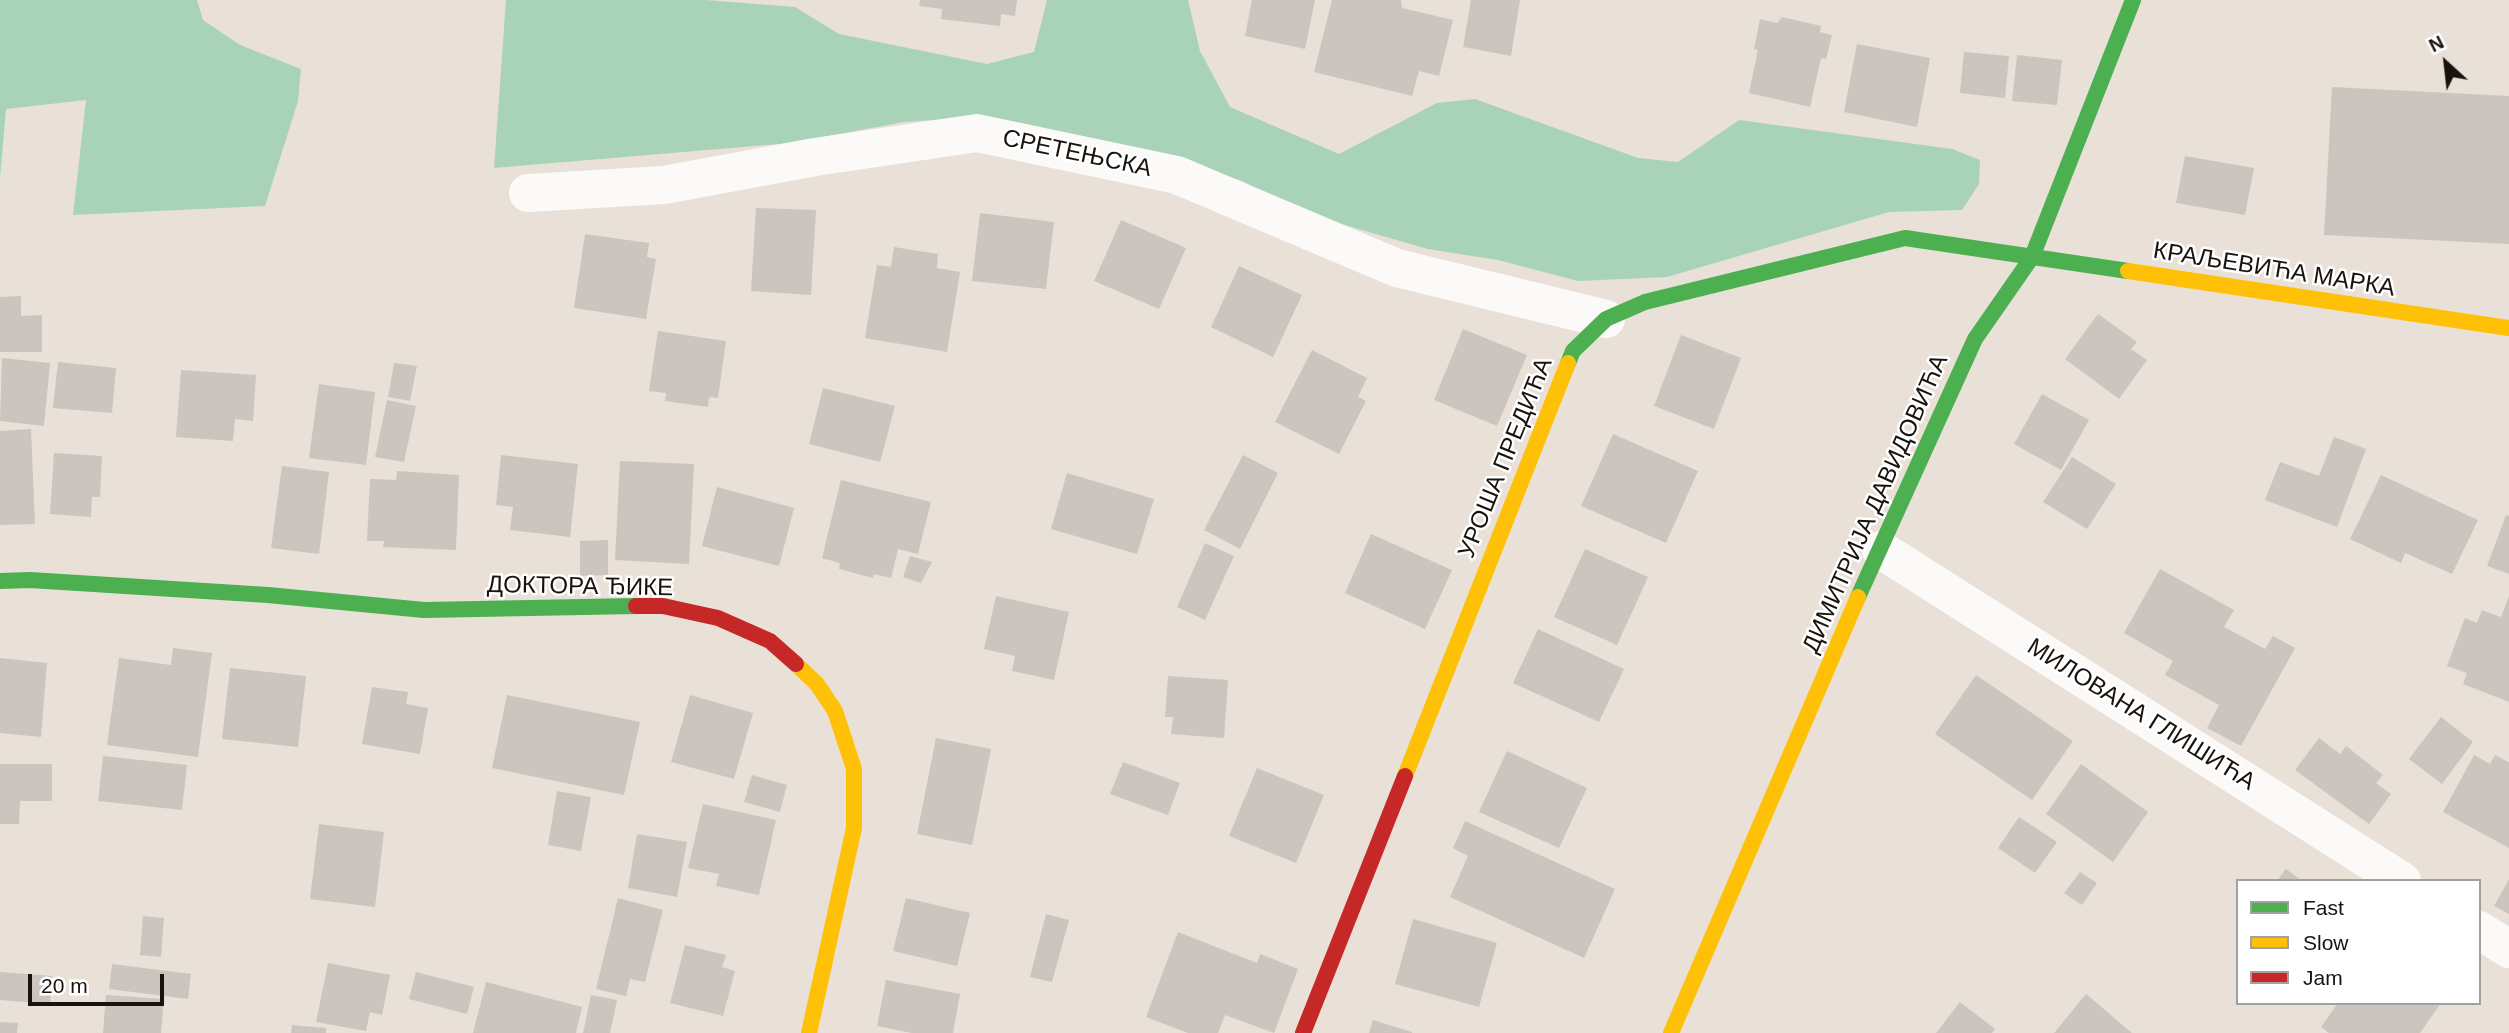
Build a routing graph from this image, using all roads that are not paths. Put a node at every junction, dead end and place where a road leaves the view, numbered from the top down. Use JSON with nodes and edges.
{"nodes":[{"id":1,"x":2133,"y":0,"type":"edge"},
{"id":2,"x":528,"y":193,"type":"dead end"},
{"id":3,"x":2032,"y":257,"type":"junction"},
{"id":4,"x":1606,"y":319,"type":"junction"},
{"id":5,"x":2509,"y":328,"type":"edge"},
{"id":6,"x":1881,"y":550,"type":"junction"},
{"id":7,"x":0,"y":582,"type":"edge"},
{"id":8,"x":2399,"y":879,"type":"edge"},
{"id":9,"x":2481,"y":931,"type":"edge"},
{"id":10,"x":2509,"y":949,"type":"edge"},
{"id":11,"x":808,"y":1033,"type":"edge"},
{"id":12,"x":1304,"y":1033,"type":"edge"},
{"id":13,"x":1671,"y":1033,"type":"edge"}],
"edges":[{"from":1,"to":3,"type":"street","name":"ДИМИТРИЈА ДАВИДОВИЋА"},
{"from":2,"to":4,"type":"street","name":"СРЕТЕЊСКА"},
{"from":3,"to":4,"type":"street","name":"УРОША ПРЕДИЋА"},
{"from":3,"to":5,"type":"street","name":"КРАЉЕВИЋА МАРКА"},
{"from":3,"to":6,"type":"street","name":"ДИМИТРИЈА ДАВИДОВИЋА"},
{"from":4,"to":12,"type":"street","name":"УРОША ПРЕДИЋА"},
{"from":6,"to":8,"type":"street","name":"МИЛОВАНА ГЛИШИЋА"},
{"from":6,"to":13,"type":"street","name":"ДИМИТРИЈА ДАВИДОВИЋА"},
{"from":7,"to":11,"type":"street","name":"ДОКТОРА ЂИКЕ"},
{"from":9,"to":10,"type":"street"}]}
